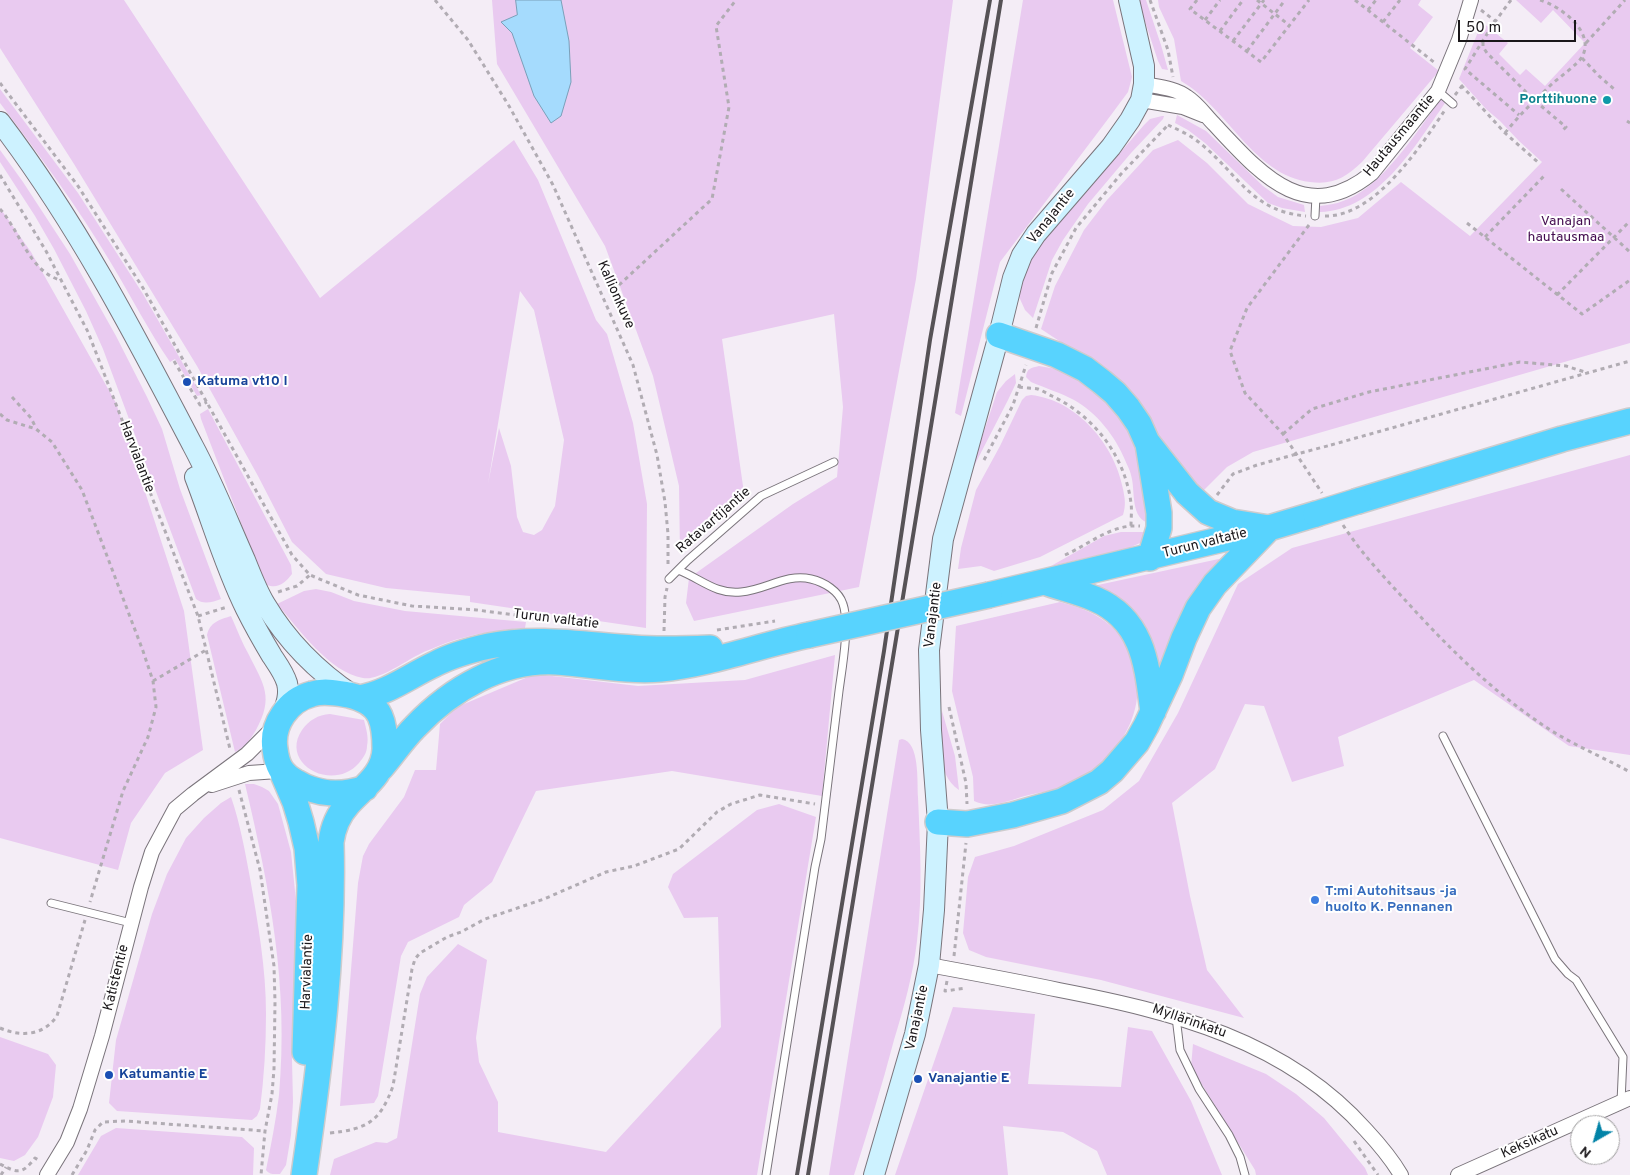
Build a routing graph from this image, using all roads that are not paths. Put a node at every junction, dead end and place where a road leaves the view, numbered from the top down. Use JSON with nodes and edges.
{"nodes":[{"id":1,"x":1129,"y":0,"type":"edge"},
{"id":2,"x":1471,"y":0,"type":"edge"},
{"id":3,"x":1438,"y":91,"type":"junction"},
{"id":4,"x":1142,"y":92,"type":"junction"},
{"id":5,"x":1452,"y":103,"type":"road end"},
{"id":6,"x":1207,"y":117,"type":"junction"},
{"id":7,"x":0,"y":122,"type":"edge"},
{"id":8,"x":1316,"y":196,"type":"junction"},
{"id":9,"x":1315,"y":216,"type":"road end"},
{"id":10,"x":999,"y":335,"type":"junction"},
{"id":11,"x":160,"y":384,"type":"junction"},
{"id":12,"x":1630,"y":421,"type":"edge"},
{"id":13,"x":1148,"y":442,"type":"junction"},
{"id":14,"x":834,"y":462,"type":"dead end"},
{"id":15,"x":1269,"y":528,"type":"junction"},
{"id":16,"x":1150,"y":558,"type":"junction"},
{"id":17,"x":678,"y":570,"type":"junction"},
{"id":18,"x":669,"y":579,"type":"road end"},
{"id":19,"x":1044,"y":582,"type":"junction"},
{"id":20,"x":777,"y":631,"type":"junction"},
{"id":21,"x":357,"y":697,"type":"junction"},
{"id":22,"x":1153,"y":712,"type":"junction"},
{"id":23,"x":280,"y":720,"type":"junction"},
{"id":24,"x":1442,"y":736,"type":"dead end"},
{"id":25,"x":382,"y":768,"type":"junction"},
{"id":26,"x":282,"y":773,"type":"junction"},
{"id":27,"x":365,"y":788,"type":"junction"},
{"id":28,"x":199,"y":789,"type":"junction"},
{"id":29,"x":938,"y":822,"type":"junction"},
{"id":30,"x":51,"y":903,"type":"dead end"},
{"id":31,"x":131,"y":923,"type":"junction"},
{"id":32,"x":929,"y":965,"type":"junction"},
{"id":33,"x":1176,"y":1017,"type":"junction"},
{"id":34,"x":1625,"y":1100,"type":"edge"},
{"id":35,"x":49,"y":1172,"type":"edge"},
{"id":36,"x":300,"y":1175,"type":"edge"},
{"id":37,"x":304,"y":1175,"type":"edge"},
{"id":38,"x":766,"y":1175,"type":"edge"},
{"id":39,"x":874,"y":1175,"type":"edge"},
{"id":40,"x":1245,"y":1175,"type":"edge"},
{"id":41,"x":1401,"y":1175,"type":"edge"},
{"id":42,"x":1458,"y":1175,"type":"edge"}],
"edges":[{"from":1,"to":4,"type":"street"},
{"from":2,"to":3,"type":"street","name":"Hautausmaantie"},
{"from":3,"to":5,"type":"lane"},
{"from":3,"to":8,"type":"street","name":"Hautausmaantie"},
{"from":4,"to":6,"type":"street","name":"Hautausmaantie"},
{"from":4,"to":6,"type":"street","name":"Hautausmaantie"},
{"from":4,"to":10,"type":"street","name":"Vanajantie"},
{"from":6,"to":8,"type":"street","name":"Hautausmaantie"},
{"from":7,"to":11,"type":"street"},
{"from":8,"to":9,"type":"lane"},
{"from":10,"to":13,"type":"highway"},
{"from":10,"to":29,"type":"street","name":"Vanajantie"},
{"from":11,"to":21,"type":"street"},
{"from":11,"to":23,"type":"street"},
{"from":12,"to":15,"type":"highway","name":"Turun valtatie","bridge":true},
{"from":13,"to":15,"type":"highway"},
{"from":13,"to":16,"type":"highway"},
{"from":14,"to":17,"type":"lane","name":"Ratavartijantie"},
{"from":15,"to":16,"type":"highway","name":"Turun valtatie"},
{"from":15,"to":22,"type":"highway"},
{"from":16,"to":19,"type":"highway","name":"Turun valtatie"},
{"from":17,"to":18,"type":"lane","name":"Ratavartijantie"},
{"from":17,"to":38,"type":"lane"},
{"from":19,"to":20,"type":"highway","name":"Turun valtatie","bridge":true},
{"from":19,"to":22,"type":"highway"},
{"from":20,"to":21,"type":"highway","name":"Turun valtatie"},
{"from":20,"to":25,"type":"highway","name":"Turun valtatie"},
{"from":21,"to":23,"type":"highway"},
{"from":21,"to":25,"type":"highway"},
{"from":22,"to":29,"type":"highway"},
{"from":23,"to":26,"type":"highway"},
{"from":23,"to":28,"type":"street","name":"Katistentie"},
{"from":24,"to":34,"type":"lane"},
{"from":25,"to":27,"type":"highway"},
{"from":26,"to":27,"type":"highway"},
{"from":26,"to":28,"type":"street","name":"Katistentie"},
{"from":26,"to":36,"type":"highway","name":"Harvialantie"},
{"from":27,"to":37,"type":"highway","name":"Harvialantie"},
{"from":28,"to":31,"type":"street","name":"Katistentie"},
{"from":29,"to":32,"type":"street","name":"Vanajantie"},
{"from":30,"to":31,"type":"lane"},
{"from":31,"to":35,"type":"street","name":"Katistentie"},
{"from":32,"to":33,"type":"street","name":"Myllärinkatu"},
{"from":32,"to":39,"type":"street","name":"Vanajantie"},
{"from":33,"to":40,"type":"lane"},
{"from":33,"to":41,"type":"street","name":"Myllärinkatu"},
{"from":34,"to":42,"type":"street","name":"Keksikatu"}]}
